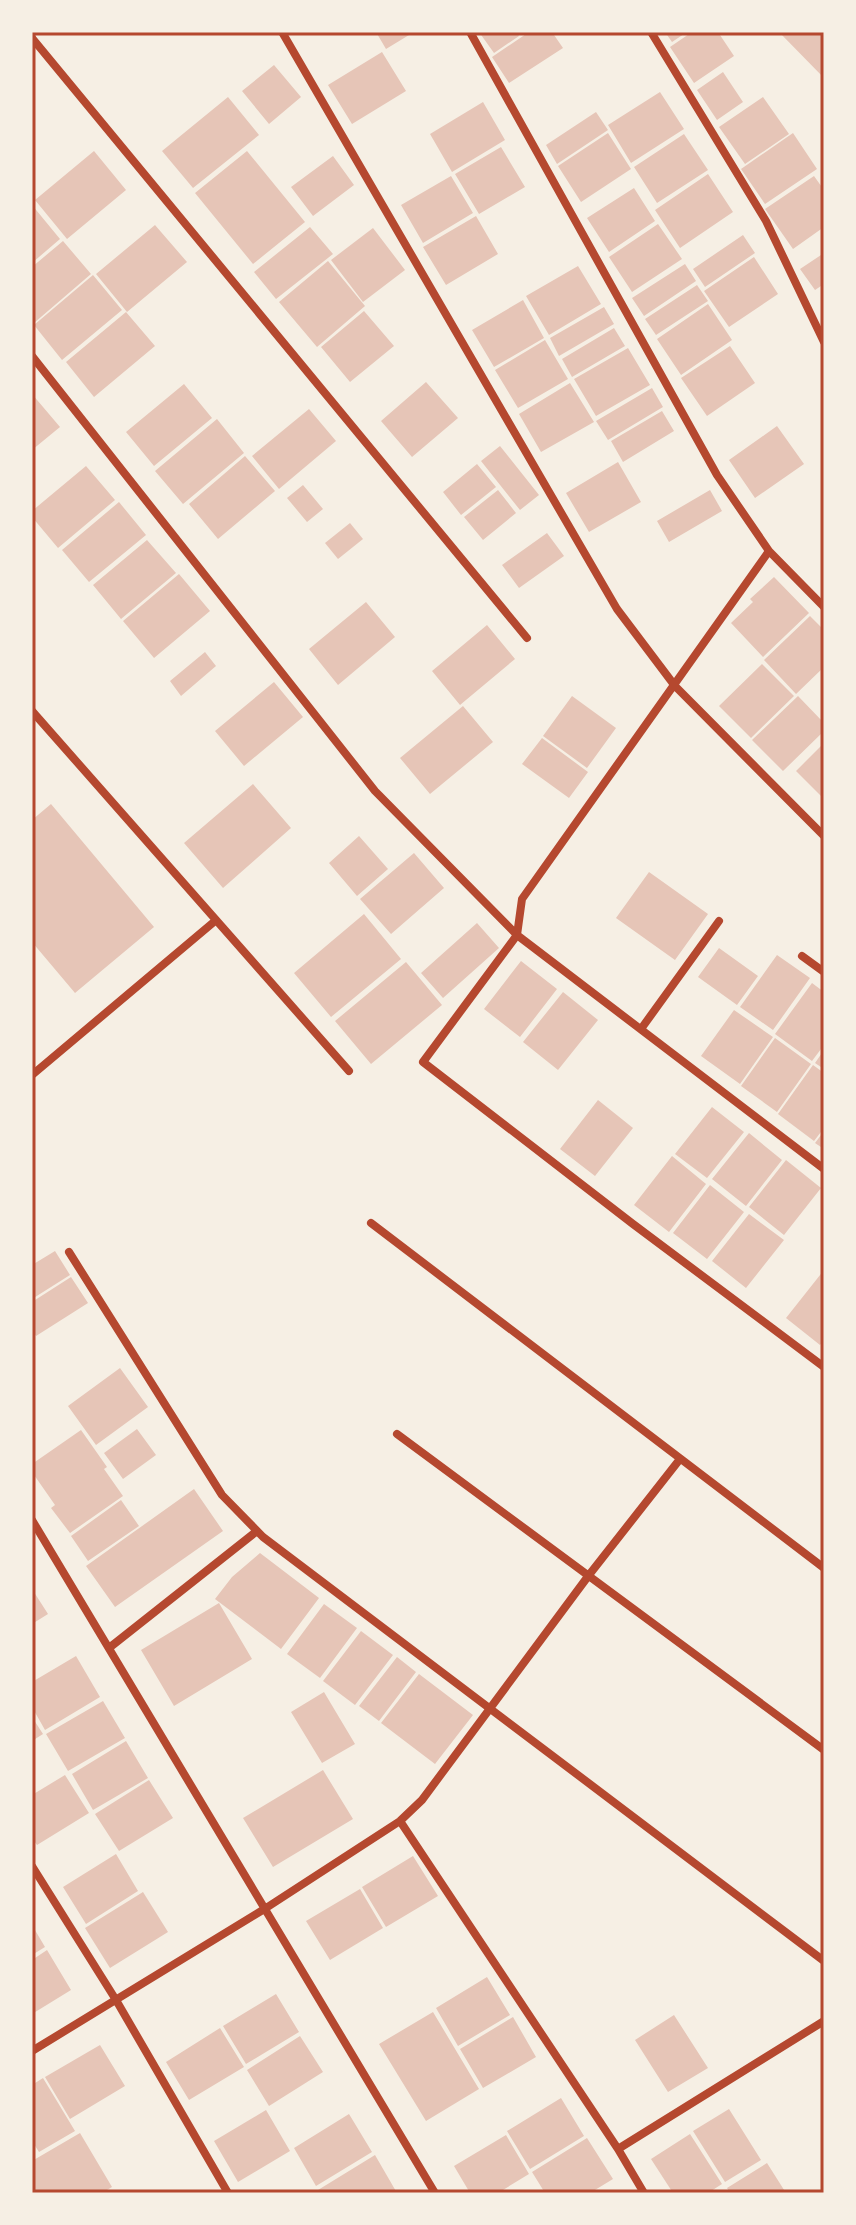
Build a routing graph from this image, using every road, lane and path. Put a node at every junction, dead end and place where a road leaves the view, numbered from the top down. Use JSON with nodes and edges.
{"nodes":[{"id":1,"x":282,"y":32,"type":"edge"},
{"id":2,"x":470,"y":32,"type":"edge"},
{"id":3,"x":651,"y":32,"type":"edge"},
{"id":4,"x":33,"y":35,"type":"edge"},
{"id":5,"x":824,"y":342,"type":"edge"},
{"id":6,"x":32,"y":356,"type":"edge"},
{"id":7,"x":769,"y":551,"type":"junction"},
{"id":8,"x":824,"y":607,"type":"edge"},
{"id":9,"x":527,"y":638,"type":"dead end"},
{"id":10,"x":675,"y":686,"type":"junction"},
{"id":11,"x":32,"y":711,"type":"edge"},
{"id":12,"x":824,"y":836,"type":"edge"},
{"id":13,"x":215,"y":921,"type":"junction"},
{"id":14,"x":719,"y":921,"type":"dead end"},
{"id":15,"x":517,"y":935,"type":"junction"},
{"id":16,"x":802,"y":956,"type":"dead end"},
{"id":17,"x":824,"y":972,"type":"edge"},
{"id":18,"x":641,"y":1029,"type":"junction"},
{"id":19,"x":349,"y":1071,"type":"dead end"},
{"id":20,"x":32,"y":1075,"type":"edge"},
{"id":21,"x":824,"y":1169,"type":"edge"},
{"id":22,"x":371,"y":1223,"type":"dead end"},
{"id":23,"x":69,"y":1252,"type":"dead end"},
{"id":24,"x":824,"y":1367,"type":"edge"},
{"id":25,"x":397,"y":1434,"type":"dead end"},
{"id":26,"x":680,"y":1459,"type":"junction"},
{"id":27,"x":32,"y":1520,"type":"edge"},
{"id":28,"x":257,"y":1531,"type":"junction"},
{"id":29,"x":824,"y":1568,"type":"edge"},
{"id":30,"x":589,"y":1575,"type":"junction"},
{"id":31,"x":109,"y":1648,"type":"junction"},
{"id":32,"x":489,"y":1707,"type":"junction"},
{"id":33,"x":824,"y":1750,"type":"edge"},
{"id":34,"x":400,"y":1821,"type":"junction"},
{"id":35,"x":32,"y":1866,"type":"edge"},
{"id":36,"x":266,"y":1908,"type":"junction"},
{"id":37,"x":824,"y":1961,"type":"edge"},
{"id":38,"x":116,"y":2000,"type":"junction"},
{"id":39,"x":824,"y":2021,"type":"edge"},
{"id":40,"x":32,"y":2051,"type":"edge"},
{"id":41,"x":618,"y":2149,"type":"junction"},
{"id":42,"x":228,"y":2193,"type":"edge"},
{"id":43,"x":435,"y":2193,"type":"edge"},
{"id":44,"x":644,"y":2193,"type":"edge"}],
"edges":[{"from":1,"to":10,"type":"street"},
{"from":2,"to":7,"type":"street"},
{"from":3,"to":5,"type":"street"},
{"from":4,"to":9,"type":"street"},
{"from":6,"to":15,"type":"street"},
{"from":7,"to":8,"type":"street"},
{"from":7,"to":10,"type":"street"},
{"from":10,"to":12,"type":"street"},
{"from":10,"to":15,"type":"street"},
{"from":11,"to":13,"type":"street"},
{"from":13,"to":19,"type":"street"},
{"from":13,"to":20,"type":"street"},
{"from":14,"to":18,"type":"street"},
{"from":15,"to":18,"type":"street"},
{"from":15,"to":24,"type":"street"},
{"from":16,"to":17,"type":"street"},
{"from":18,"to":21,"type":"street"},
{"from":22,"to":26,"type":"street"},
{"from":23,"to":28,"type":"street"},
{"from":25,"to":30,"type":"street"},
{"from":26,"to":29,"type":"street"},
{"from":26,"to":30,"type":"street"},
{"from":27,"to":31,"type":"street"},
{"from":28,"to":31,"type":"street"},
{"from":28,"to":32,"type":"street"},
{"from":30,"to":32,"type":"street"},
{"from":30,"to":33,"type":"street"},
{"from":31,"to":36,"type":"street"},
{"from":32,"to":34,"type":"street"},
{"from":32,"to":37,"type":"street"},
{"from":34,"to":36,"type":"street"},
{"from":34,"to":41,"type":"street"},
{"from":35,"to":38,"type":"street"},
{"from":36,"to":38,"type":"street"},
{"from":36,"to":43,"type":"street"},
{"from":38,"to":40,"type":"street"},
{"from":38,"to":42,"type":"street"},
{"from":39,"to":41,"type":"street"},
{"from":41,"to":44,"type":"street"}]}
